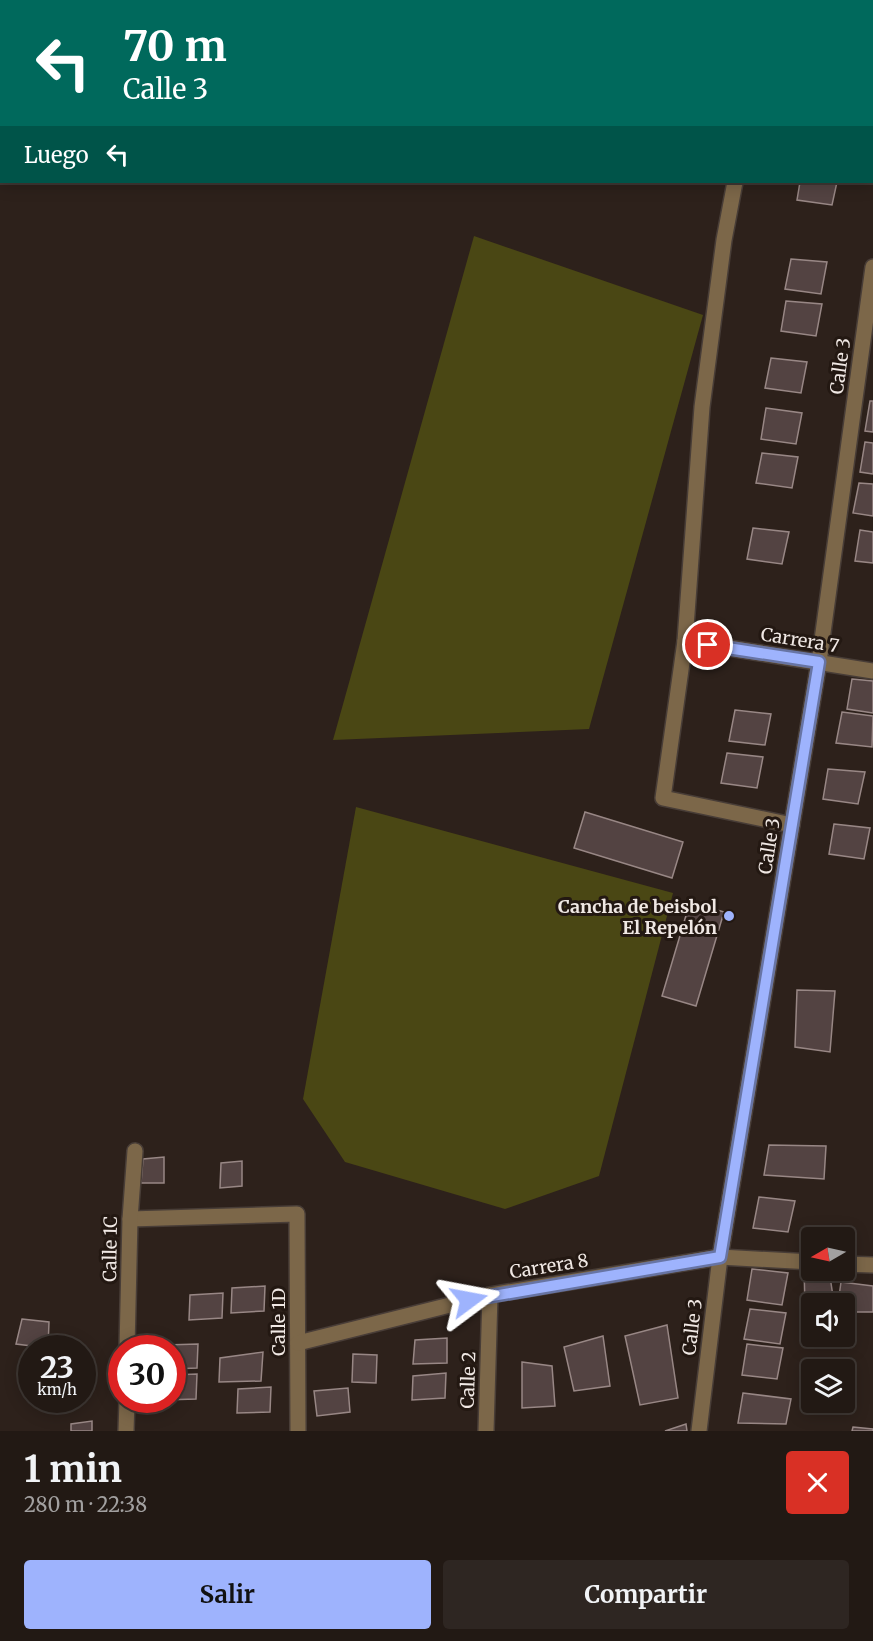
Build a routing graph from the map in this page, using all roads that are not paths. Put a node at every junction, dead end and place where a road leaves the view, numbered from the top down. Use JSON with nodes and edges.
{"nodes":[{"id":1,"x":735,"y":183,"type":"edge"},
{"id":2,"x":873,"y":267,"type":"edge"},
{"id":3,"x":685,"y":641,"type":"junction"},
{"id":4,"x":819,"y":662,"type":"junction"},
{"id":5,"x":873,"y":671,"type":"edge"},
{"id":6,"x":792,"y":825,"type":"junction"},
{"id":7,"x":135,"y":1151,"type":"dead end"},
{"id":8,"x":130,"y":1219,"type":"junction"},
{"id":9,"x":720,"y":1257,"type":"junction"},
{"id":10,"x":801,"y":1261,"type":"edge"},
{"id":11,"x":855,"y":1264,"type":"edge"},
{"id":12,"x":873,"y":1265,"type":"edge"},
{"id":13,"x":490,"y":1295,"type":"junction"},
{"id":14,"x":128,"y":1335,"type":"edge"},
{"id":15,"x":298,"y":1343,"type":"junction"},
{"id":16,"x":127,"y":1413,"type":"edge"},
{"id":17,"x":126,"y":1431,"type":"edge"},
{"id":18,"x":298,"y":1431,"type":"edge"},
{"id":19,"x":486,"y":1431,"type":"edge"},
{"id":20,"x":699,"y":1431,"type":"edge"}],
"edges":[{"from":1,"to":3,"type":"street"},
{"from":2,"to":4,"type":"street","name":"Calle 3"},
{"from":3,"to":4,"type":"street","name":"Carrera 7"},
{"from":3,"to":6,"type":"street"},
{"from":4,"to":5,"type":"street","name":"Carrera 7"},
{"from":4,"to":6,"type":"street","name":"Calle 3"},
{"from":6,"to":9,"type":"street","name":"Calle 3"},
{"from":7,"to":8,"type":"street","name":"Calle 1C"},
{"from":8,"to":14,"type":"street","name":"Calle 1C"},
{"from":8,"to":15,"type":"street","name":"Calle 1D"},
{"from":9,"to":10,"type":"street","name":"Carrera 8"},
{"from":9,"to":13,"type":"street","name":"Carrera 8"},
{"from":9,"to":20,"type":"street","name":"Calle 3"},
{"from":11,"to":12,"type":"street"},
{"from":13,"to":15,"type":"street","name":"Carrera 8"},
{"from":13,"to":19,"type":"street","name":"Calle 2"},
{"from":15,"to":18,"type":"street","name":"Calle 1D"},
{"from":16,"to":17,"type":"street"}]}
